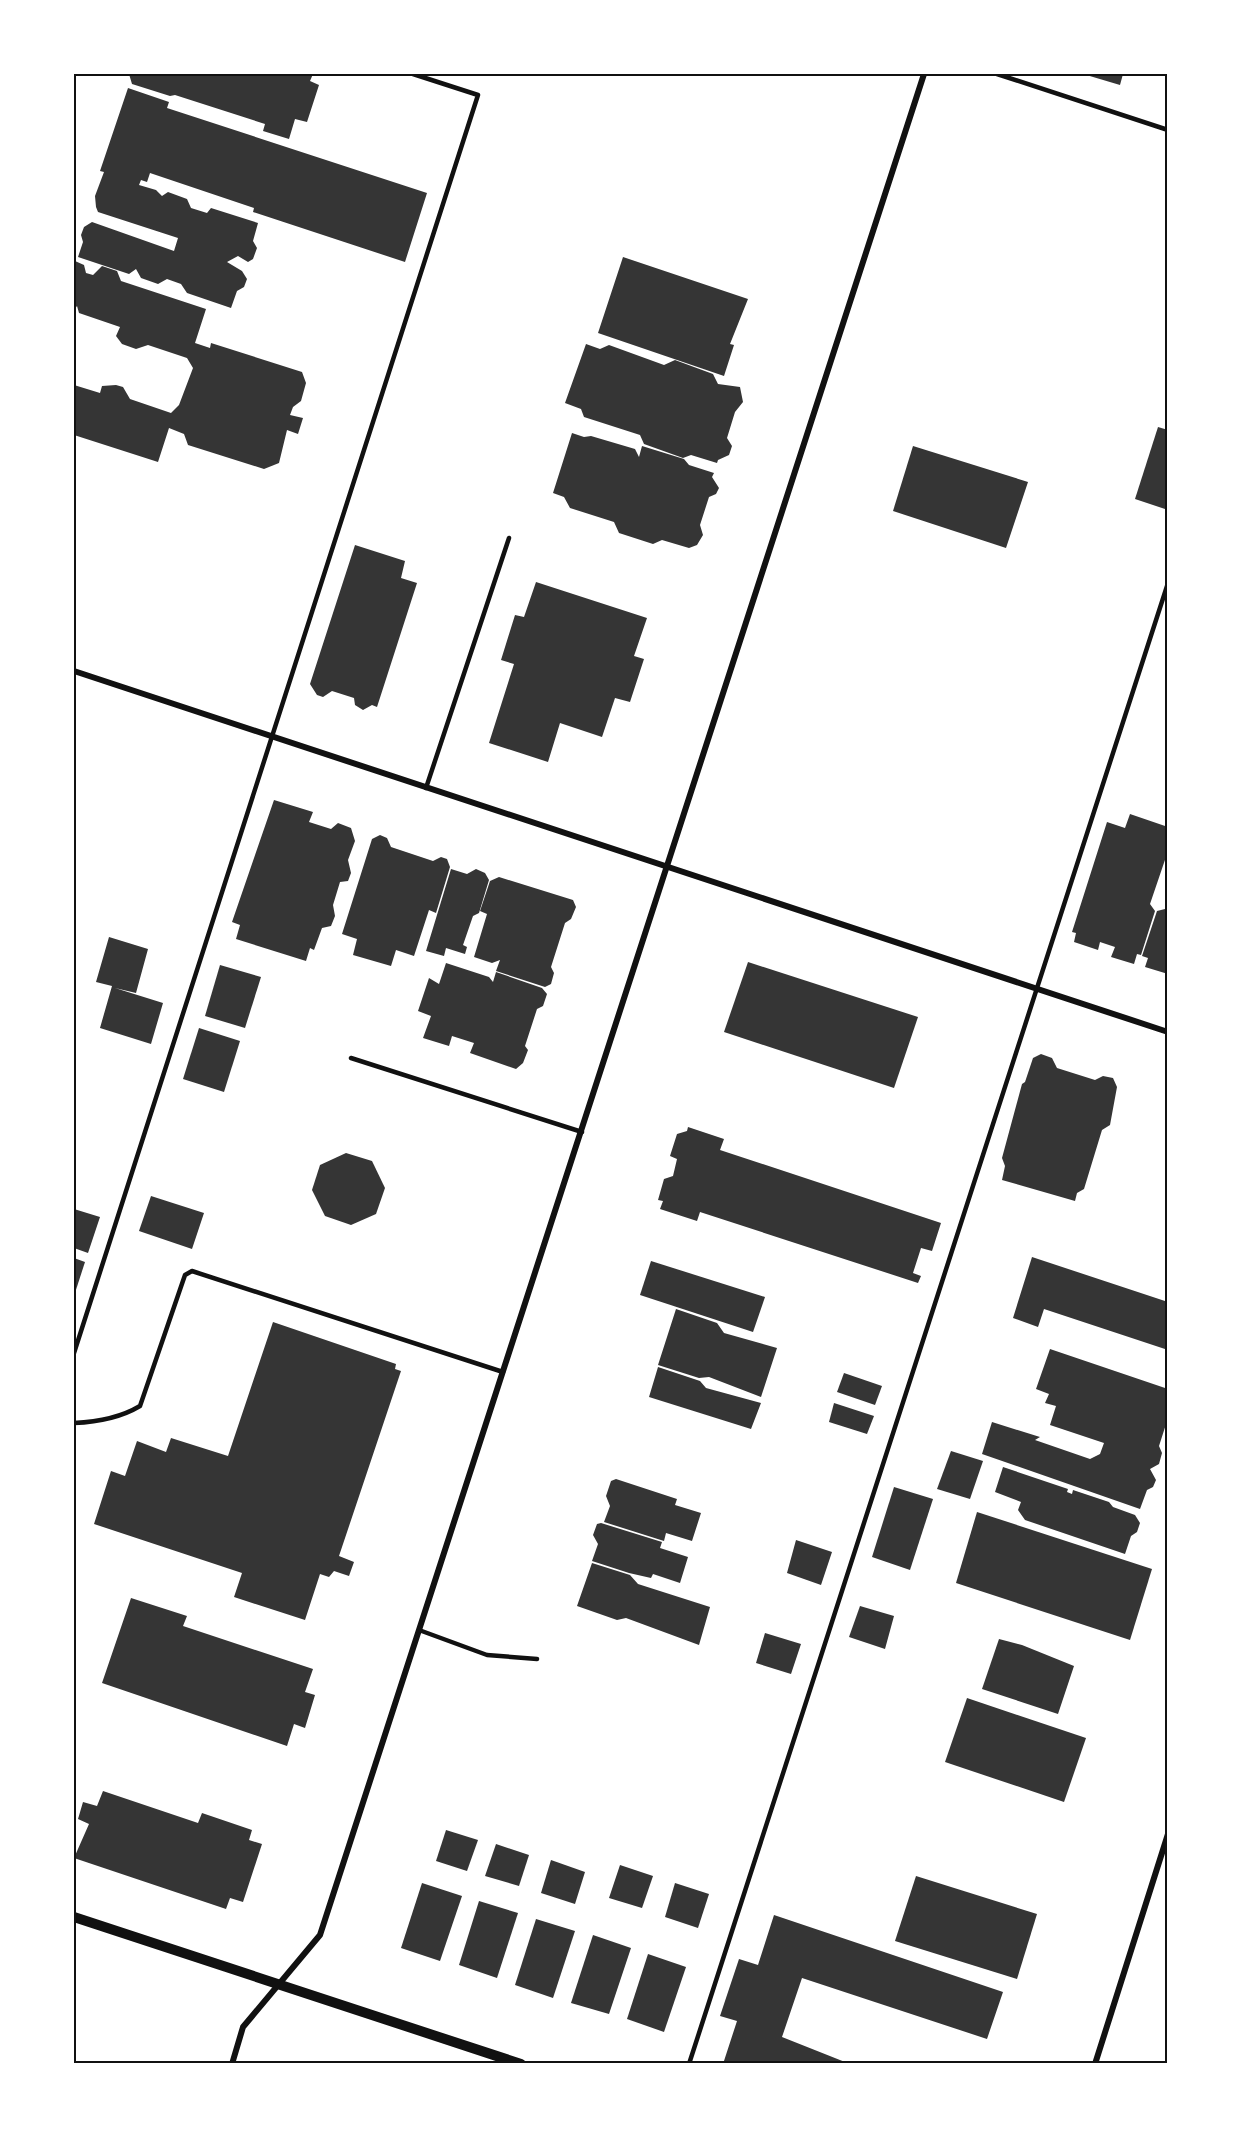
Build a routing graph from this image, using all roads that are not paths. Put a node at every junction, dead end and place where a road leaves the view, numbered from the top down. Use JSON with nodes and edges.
{"nodes":[{"id":1,"x":413,"y":74,"type":"edge"},
{"id":2,"x":924,"y":74,"type":"edge"},
{"id":3,"x":998,"y":74,"type":"edge"},
{"id":4,"x":1167,"y":130,"type":"edge"},
{"id":5,"x":509,"y":538,"type":"dead end"},
{"id":6,"x":1167,"y":583,"type":"edge"},
{"id":7,"x":74,"y":671,"type":"edge"},
{"id":8,"x":273,"y":737,"type":"junction"},
{"id":9,"x":426,"y":788,"type":"junction"},
{"id":10,"x":668,"y":868,"type":"junction"},
{"id":11,"x":1037,"y":988,"type":"junction"},
{"id":12,"x":1167,"y":1032,"type":"edge"},
{"id":13,"x":351,"y":1058,"type":"dead end"},
{"id":14,"x":582,"y":1132,"type":"junction"},
{"id":15,"x":74,"y":1353,"type":"edge"},
{"id":16,"x":503,"y":1372,"type":"junction"},
{"id":17,"x":74,"y":1423,"type":"edge"},
{"id":18,"x":419,"y":1630,"type":"junction"},
{"id":19,"x":537,"y":1659,"type":"dead end"},
{"id":20,"x":1167,"y":1834,"type":"edge"},
{"id":21,"x":74,"y":1917,"type":"edge"},
{"id":22,"x":279,"y":1984,"type":"junction"},
{"id":23,"x":232,"y":2064,"type":"edge"},
{"id":24,"x":521,"y":2064,"type":"edge"},
{"id":25,"x":689,"y":2064,"type":"edge"},
{"id":26,"x":1095,"y":2064,"type":"edge"}],
"edges":[{"from":1,"to":8,"type":"lane"},
{"from":2,"to":10,"type":"street"},
{"from":3,"to":4,"type":"lane"},
{"from":5,"to":9,"type":"lane"},
{"from":6,"to":11,"type":"lane"},
{"from":7,"to":8,"type":"street"},
{"from":8,"to":9,"type":"street"},
{"from":8,"to":15,"type":"lane"},
{"from":9,"to":10,"type":"street"},
{"from":10,"to":11,"type":"street"},
{"from":10,"to":14,"type":"street"},
{"from":11,"to":12,"type":"street"},
{"from":11,"to":25,"type":"lane"},
{"from":13,"to":14,"type":"lane"},
{"from":14,"to":16,"type":"street"},
{"from":16,"to":17,"type":"lane"},
{"from":16,"to":18,"type":"street"},
{"from":18,"to":19,"type":"lane"},
{"from":18,"to":22,"type":"street"},
{"from":20,"to":26,"type":"street"},
{"from":21,"to":22,"type":"street"},
{"from":22,"to":23,"type":"street"},
{"from":22,"to":24,"type":"street"}]}
